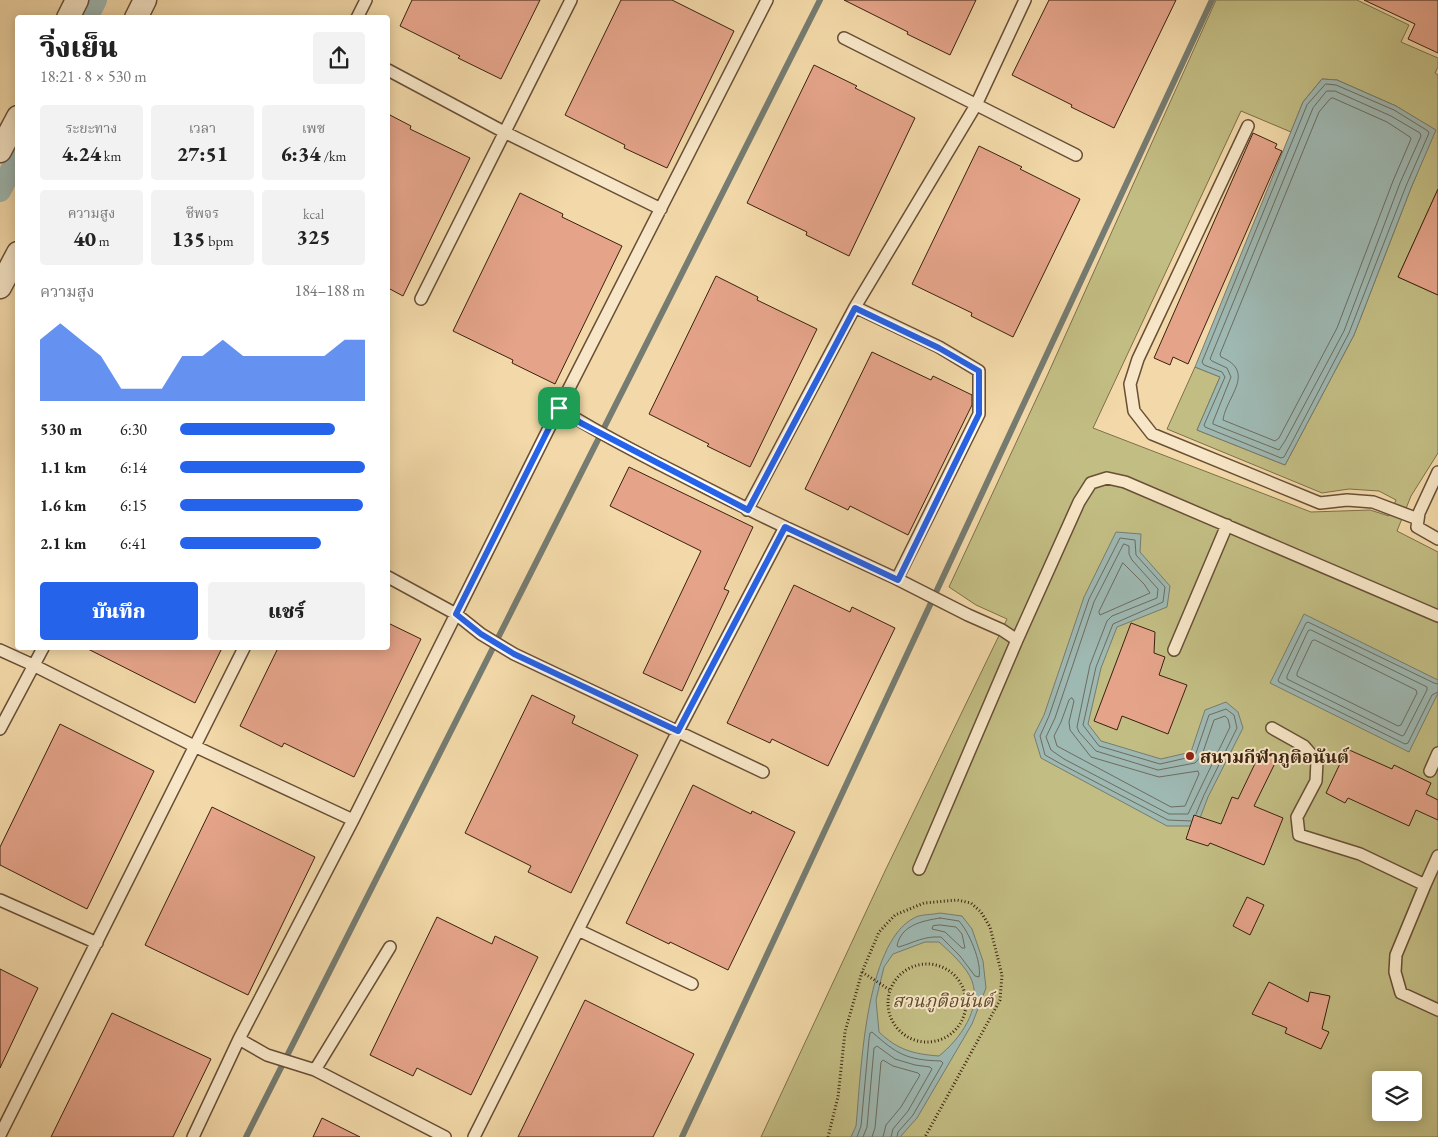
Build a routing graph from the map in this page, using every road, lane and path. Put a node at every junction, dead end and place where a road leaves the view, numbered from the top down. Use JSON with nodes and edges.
{"nodes":[{"id":1,"x":77,"y":0,"type":"edge"},
{"id":2,"x":145,"y":0,"type":"edge"},
{"id":3,"x":366,"y":0,"type":"edge"},
{"id":4,"x":570,"y":0,"type":"edge"},
{"id":5,"x":767,"y":0,"type":"edge"},
{"id":6,"x":1025,"y":0,"type":"edge"},
{"id":7,"x":70,"y":15,"type":"edge"},
{"id":8,"x":138,"y":15,"type":"edge"},
{"id":9,"x":358,"y":15,"type":"edge"},
{"id":10,"x":844,"y":38,"type":"dead end"},
{"id":11,"x":390,"y":71,"type":"edge"},
{"id":12,"x":976,"y":105,"type":"junction"},
{"id":13,"x":15,"y":123,"type":"edge"},
{"id":14,"x":1248,"y":126,"type":"dead end"},
{"id":15,"x":504,"y":132,"type":"junction"},
{"id":16,"x":0,"y":151,"type":"edge"},
{"id":17,"x":1076,"y":156,"type":"dead end"},
{"id":18,"x":661,"y":209,"type":"junction"},
{"id":19,"x":15,"y":259,"type":"edge"},
{"id":20,"x":0,"y":287,"type":"edge"},
{"id":21,"x":421,"y":299,"type":"dead end"},
{"id":22,"x":855,"y":308,"type":"junction"},
{"id":23,"x":559,"y":408,"type":"junction"},
{"id":24,"x":1438,"y":472,"type":"edge"},
{"id":25,"x":748,"y":510,"type":"junction"},
{"id":26,"x":1418,"y":519,"type":"junction"},
{"id":27,"x":1227,"y":525,"type":"junction"},
{"id":28,"x":785,"y":527,"type":"junction"},
{"id":29,"x":1438,"y":540,"type":"edge"},
{"id":30,"x":390,"y":578,"type":"edge"},
{"id":31,"x":898,"y":580,"type":"junction"},
{"id":32,"x":456,"y":614,"type":"junction"},
{"id":33,"x":1438,"y":616,"type":"edge"},
{"id":34,"x":1017,"y":640,"type":"junction"},
{"id":35,"x":0,"y":650,"type":"edge"},
{"id":36,"x":41,"y":650,"type":"edge"},
{"id":37,"x":243,"y":650,"type":"edge"},
{"id":38,"x":1174,"y":650,"type":"dead end"},
{"id":39,"x":33,"y":665,"type":"junction"},
{"id":40,"x":1272,"y":728,"type":"dead end"},
{"id":41,"x":0,"y":729,"type":"edge"},
{"id":42,"x":678,"y":731,"type":"junction"},
{"id":43,"x":194,"y":746,"type":"junction"},
{"id":44,"x":1438,"y":753,"type":"edge"},
{"id":45,"x":1430,"y":771,"type":"dead end"},
{"id":46,"x":763,"y":772,"type":"dead end"},
{"id":47,"x":353,"y":820,"type":"junction"},
{"id":48,"x":1438,"y":856,"type":"edge"},
{"id":49,"x":919,"y":869,"type":"dead end"},
{"id":50,"x":1425,"y":885,"type":"junction"},
{"id":51,"x":0,"y":900,"type":"edge"},
{"id":52,"x":578,"y":930,"type":"junction"},
{"id":53,"x":97,"y":943,"type":"junction"},
{"id":54,"x":390,"y":947,"type":"dead end"},
{"id":55,"x":862,"y":972,"type":"junction"},
{"id":56,"x":692,"y":984,"type":"dead end"},
{"id":57,"x":890,"y":990,"type":"junction"},
{"id":58,"x":1438,"y":1010,"type":"edge"},
{"id":59,"x":239,"y":1039,"type":"junction"},
{"id":60,"x":315,"y":1070,"type":"junction"},
{"id":61,"x":0,"y":1135,"type":"edge"},
{"id":62,"x":193,"y":1137,"type":"edge"},
{"id":63,"x":445,"y":1137,"type":"edge"},
{"id":64,"x":474,"y":1137,"type":"edge"},
{"id":65,"x":828,"y":1137,"type":"edge"},
{"id":66,"x":925,"y":1137,"type":"edge"}],
"edges":[{"from":1,"to":7,"type":"street"},
{"from":2,"to":8,"type":"street"},
{"from":3,"to":9,"type":"lane"},
{"from":4,"to":15,"type":"lane"},
{"from":5,"to":18,"type":"lane"},
{"from":6,"to":12,"type":"lane"},
{"from":10,"to":12,"type":"lane"},
{"from":11,"to":15,"type":"lane"},
{"from":12,"to":17,"type":"lane"},
{"from":12,"to":22,"type":"lane"},
{"from":13,"to":16,"type":"street"},
{"from":14,"to":26,"type":"lane"},
{"from":15,"to":18,"type":"lane"},
{"from":15,"to":21,"type":"lane"},
{"from":18,"to":23,"type":"lane"},
{"from":19,"to":20,"type":"street"},
{"from":22,"to":25,"type":"lane"},
{"from":22,"to":31,"type":"lane"},
{"from":23,"to":25,"type":"lane"},
{"from":23,"to":32,"type":"lane"},
{"from":24,"to":26,"type":"lane"},
{"from":25,"to":28,"type":"lane"},
{"from":26,"to":29,"type":"lane"},
{"from":27,"to":33,"type":"lane"},
{"from":27,"to":34,"type":"lane"},
{"from":27,"to":38,"type":"lane"},
{"from":28,"to":31,"type":"lane"},
{"from":28,"to":42,"type":"lane"},
{"from":30,"to":32,"type":"lane"},
{"from":31,"to":34,"type":"lane"},
{"from":32,"to":42,"type":"lane"},
{"from":32,"to":47,"type":"lane"},
{"from":34,"to":49,"type":"lane"},
{"from":35,"to":39,"type":"lane"},
{"from":36,"to":39,"type":"lane"},
{"from":37,"to":43,"type":"lane"},
{"from":39,"to":41,"type":"lane"},
{"from":39,"to":43,"type":"lane"},
{"from":40,"to":50,"type":"lane"},
{"from":42,"to":46,"type":"lane"},
{"from":42,"to":52,"type":"lane"},
{"from":43,"to":47,"type":"lane"},
{"from":43,"to":53,"type":"lane"},
{"from":44,"to":45,"type":"lane"},
{"from":47,"to":59,"type":"lane"},
{"from":48,"to":50,"type":"lane"},
{"from":50,"to":58,"type":"lane"},
{"from":51,"to":53,"type":"lane"},
{"from":52,"to":56,"type":"lane"},
{"from":52,"to":64,"type":"lane"},
{"from":53,"to":61,"type":"lane"},
{"from":54,"to":60,"type":"lane"},
{"from":55,"to":57,"type":"path"},
{"from":55,"to":65,"type":"path"},
{"from":55,"to":66,"type":"path"},
{"from":57,"to":57,"type":"path"},
{"from":59,"to":60,"type":"lane"},
{"from":59,"to":62,"type":"lane"},
{"from":60,"to":63,"type":"lane"}]}
